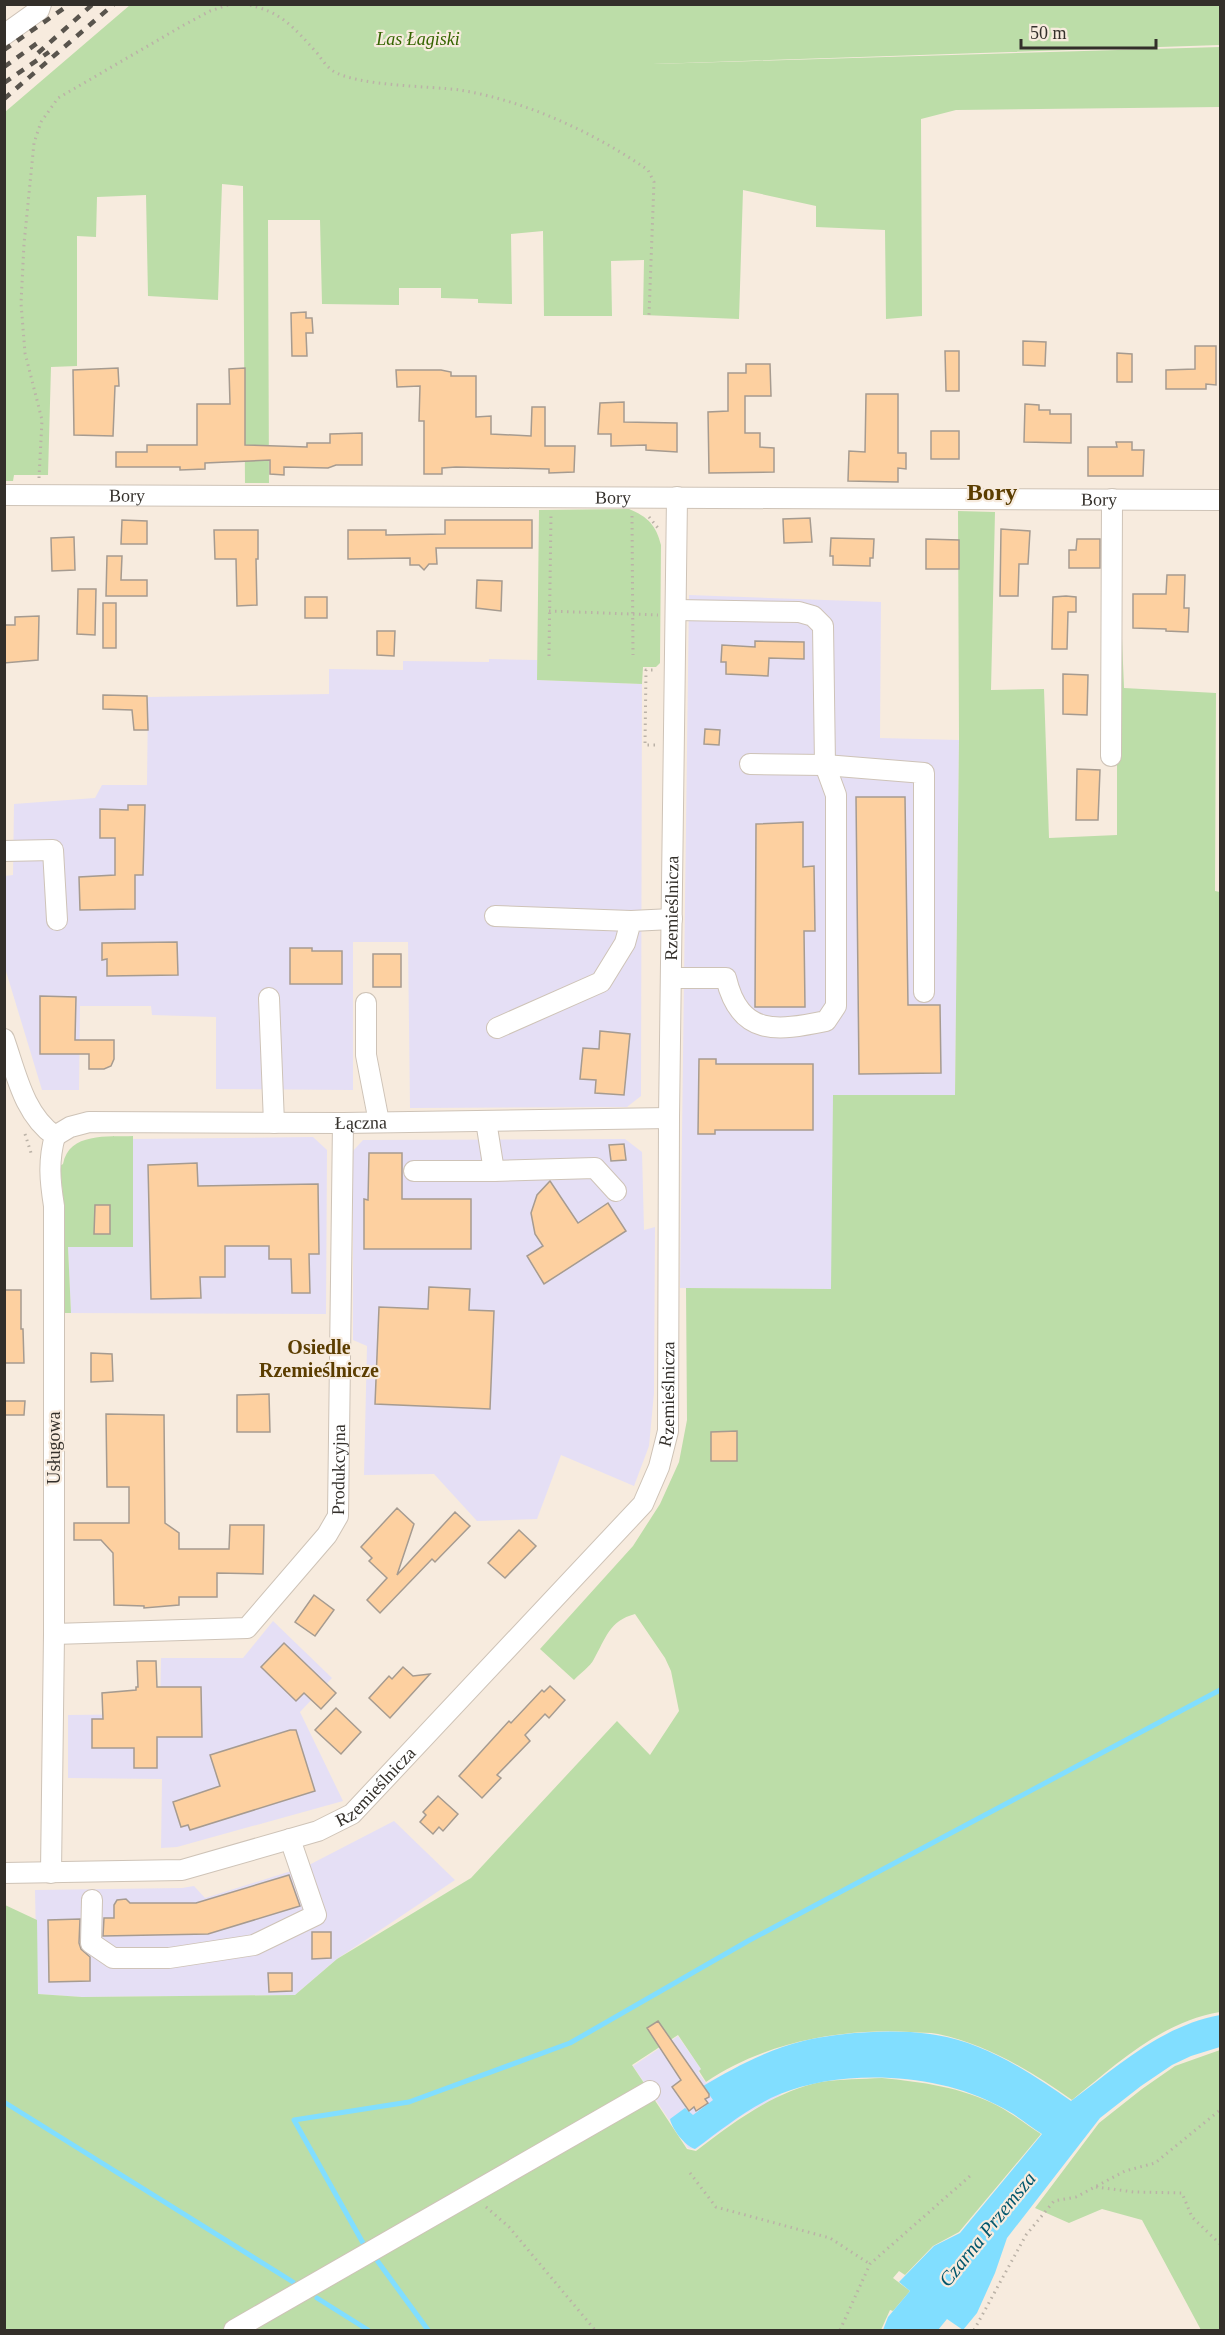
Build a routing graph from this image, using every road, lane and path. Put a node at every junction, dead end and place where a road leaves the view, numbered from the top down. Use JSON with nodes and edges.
{"nodes":[{"id":1,"x":41,"y":4,"type":"edge"},
{"id":2,"x":231,"y":4,"type":"edge"},
{"id":3,"x":244,"y":4,"type":"edge"},
{"id":4,"x":4,"y":35,"type":"edge"},
{"id":5,"x":649,"y":315,"type":"dead end"},
{"id":6,"x":4,"y":495,"type":"edge"},
{"id":7,"x":38,"y":495,"type":"junction"},
{"id":8,"x":677,"y":496,"type":"junction"},
{"id":9,"x":1113,"y":499,"type":"junction"},
{"id":10,"x":1221,"y":500,"type":"edge"},
{"id":11,"x":551,"y":507,"type":"dead end"},
{"id":12,"x":632,"y":508,"type":"dead end"},
{"id":13,"x":646,"y":514,"type":"dead end"},
{"id":14,"x":661,"y":536,"type":"dead end"},
{"id":15,"x":549,"y":611,"type":"junction"},
{"id":16,"x":669,"y":613,"type":"junction"},
{"id":17,"x":632,"y":614,"type":"junction"},
{"id":18,"x":633,"y":655,"type":"dead end"},
{"id":19,"x":549,"y":656,"type":"dead end"},
{"id":20,"x":662,"y":670,"type":"dead end"},
{"id":21,"x":661,"y":745,"type":"dead end"},
{"id":22,"x":1112,"y":756,"type":"dead end"},
{"id":23,"x":750,"y":764,"type":"dead end"},
{"id":24,"x":825,"y":765,"type":"junction"},
{"id":25,"x":4,"y":851,"type":"edge"},
{"id":26,"x":495,"y":916,"type":"dead end"},
{"id":27,"x":672,"y":919,"type":"junction"},
{"id":28,"x":57,"y":920,"type":"dead end"},
{"id":29,"x":631,"y":921,"type":"junction"},
{"id":30,"x":671,"y":978,"type":"junction"},
{"id":31,"x":924,"y":992,"type":"dead end"},
{"id":32,"x":269,"y":998,"type":"dead end"},
{"id":33,"x":366,"y":1003,"type":"dead end"},
{"id":34,"x":497,"y":1028,"type":"dead end"},
{"id":35,"x":4,"y":1039,"type":"edge"},
{"id":36,"x":669,"y":1118,"type":"junction"},
{"id":37,"x":486,"y":1120,"type":"junction"},
{"id":38,"x":379,"y":1122,"type":"junction"},
{"id":39,"x":274,"y":1123,"type":"junction"},
{"id":40,"x":343,"y":1123,"type":"junction"},
{"id":41,"x":55,"y":1136,"type":"junction"},
{"id":42,"x":414,"y":1171,"type":"dead end"},
{"id":43,"x":494,"y":1171,"type":"junction"},
{"id":44,"x":616,"y":1191,"type":"dead end"},
{"id":45,"x":54,"y":1634,"type":"junction"},
{"id":46,"x":290,"y":1839,"type":"junction"},
{"id":47,"x":4,"y":1873,"type":"edge"},
{"id":48,"x":51,"y":1873,"type":"junction"},
{"id":49,"x":92,"y":1900,"type":"dead end"},
{"id":50,"x":650,"y":2091,"type":"dead end"},
{"id":51,"x":1221,"y":2110,"type":"edge"},
{"id":52,"x":690,"y":2172,"type":"dead end"},
{"id":53,"x":970,"y":2176,"type":"dead end"},
{"id":54,"x":1096,"y":2187,"type":"junction"},
{"id":55,"x":470,"y":2194,"type":"junction"},
{"id":56,"x":1221,"y":2244,"type":"edge"},
{"id":57,"x":870,"y":2264,"type":"junction"},
{"id":58,"x":234,"y":2331,"type":"edge"},
{"id":59,"x":595,"y":2331,"type":"edge"},
{"id":60,"x":840,"y":2331,"type":"edge"},
{"id":61,"x":974,"y":2331,"type":"edge"}],
"edges":[{"from":1,"to":4,"type":"street"},
{"from":2,"to":7,"type":"path"},
{"from":3,"to":5,"type":"path"},
{"from":6,"to":7,"type":"street","name":"Bory"},
{"from":7,"to":8,"type":"street","name":"Bory"},
{"from":8,"to":9,"type":"street","name":"Bory"},
{"from":8,"to":16,"type":"street","name":"Rzemieślnicza"},
{"from":9,"to":10,"type":"street","name":"Bory"},
{"from":9,"to":22,"type":"street"},
{"from":11,"to":15,"type":"path"},
{"from":12,"to":17,"type":"path"},
{"from":13,"to":14,"type":"path"},
{"from":15,"to":17,"type":"path"},
{"from":15,"to":19,"type":"path"},
{"from":16,"to":17,"type":"path"},
{"from":16,"to":24,"type":"street"},
{"from":16,"to":27,"type":"street","name":"Rzemieślnicza"},
{"from":17,"to":18,"type":"path"},
{"from":20,"to":21,"type":"path"},
{"from":23,"to":24,"type":"street"},
{"from":24,"to":30,"type":"street"},
{"from":24,"to":31,"type":"street"},
{"from":25,"to":28,"type":"street"},
{"from":26,"to":29,"type":"street"},
{"from":27,"to":29,"type":"street"},
{"from":27,"to":30,"type":"street","name":"Rzemieślnicza"},
{"from":29,"to":34,"type":"street"},
{"from":30,"to":36,"type":"street","name":"Rzemieślnicza"},
{"from":32,"to":39,"type":"street"},
{"from":33,"to":38,"type":"street"},
{"from":35,"to":41,"type":"street"},
{"from":36,"to":37,"type":"street","name":"Łączna"},
{"from":36,"to":46,"type":"street","name":"Rzemieślnicza"},
{"from":37,"to":38,"type":"street","name":"Łączna"},
{"from":37,"to":43,"type":"street"},
{"from":38,"to":40,"type":"street","name":"Łączna"},
{"from":39,"to":40,"type":"street","name":"Łączna"},
{"from":39,"to":41,"type":"street","name":"Łączna"},
{"from":40,"to":45,"type":"street","name":"Produkcyjna"},
{"from":41,"to":45,"type":"street","name":"Usługowa"},
{"from":42,"to":43,"type":"street"},
{"from":43,"to":44,"type":"street"},
{"from":45,"to":48,"type":"street","name":"Usługowa"},
{"from":46,"to":48,"type":"street","name":"Rzemieślnicza"},
{"from":46,"to":49,"type":"street"},
{"from":47,"to":48,"type":"street","name":"Rzemieślnicza"},
{"from":50,"to":55,"type":"street"},
{"from":51,"to":54,"type":"path"},
{"from":52,"to":57,"type":"path"},
{"from":53,"to":57,"type":"path"},
{"from":54,"to":56,"type":"path"},
{"from":54,"to":61,"type":"path"},
{"from":55,"to":58,"type":"street"},
{"from":55,"to":59,"type":"path"},
{"from":57,"to":60,"type":"path"}]}
